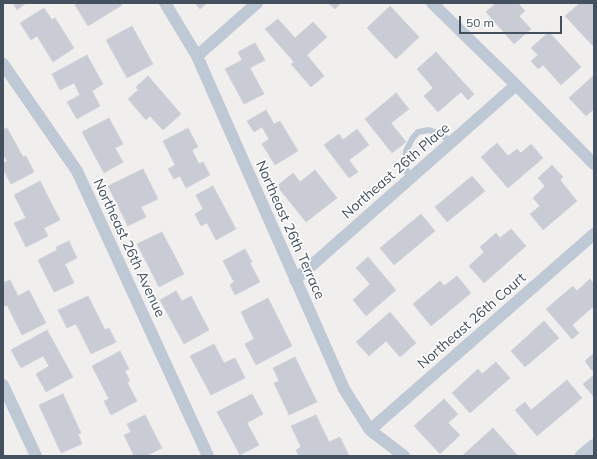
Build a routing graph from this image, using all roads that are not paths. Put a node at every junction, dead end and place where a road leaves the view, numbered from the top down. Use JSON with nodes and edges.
{"nodes":[{"id":1,"x":165,"y":3,"type":"edge"},
{"id":2,"x":258,"y":3,"type":"edge"},
{"id":3,"x":432,"y":3,"type":"edge"},
{"id":4,"x":197,"y":56,"type":"junction"},
{"id":5,"x":3,"y":64,"type":"edge"},
{"id":6,"x":516,"y":86,"type":"junction"},
{"id":7,"x":452,"y":142,"type":"junction"},
{"id":8,"x":594,"y":164,"type":"edge"},
{"id":9,"x":409,"y":180,"type":"junction"},
{"id":10,"x":594,"y":234,"type":"edge"},
{"id":11,"x":295,"y":280,"type":"junction"},
{"id":12,"x":3,"y":384,"type":"edge"},
{"id":13,"x":370,"y":430,"type":"junction"},
{"id":14,"x":594,"y":446,"type":"edge"},
{"id":15,"x":36,"y":456,"type":"edge"},
{"id":16,"x":208,"y":456,"type":"edge"},
{"id":17,"x":404,"y":456,"type":"edge"},
{"id":18,"x":582,"y":456,"type":"edge"}],
"edges":[{"from":1,"to":4,"type":"street","name":"Northeast 26th Terrace"},
{"from":2,"to":4,"type":"street"},
{"from":3,"to":6,"type":"street"},
{"from":4,"to":11,"type":"street","name":"Northeast 26th Terrace"},
{"from":5,"to":16,"type":"street","name":"Northeast 26th Avenue"},
{"from":6,"to":7,"type":"street","name":"Northeast 26th Place"},
{"from":6,"to":8,"type":"street"},
{"from":7,"to":9,"type":"street","name":"Northeast 26th Place"},
{"from":7,"to":9,"type":"lane"},
{"from":9,"to":11,"type":"street","name":"Northeast 26th Place"},
{"from":10,"to":13,"type":"street","name":"Northeast 26th Court"},
{"from":11,"to":13,"type":"street","name":"Northeast 26th Terrace"},
{"from":12,"to":15,"type":"street"},
{"from":13,"to":17,"type":"street","name":"Northeast 26th Terrace"},
{"from":14,"to":18,"type":"street"}]}
